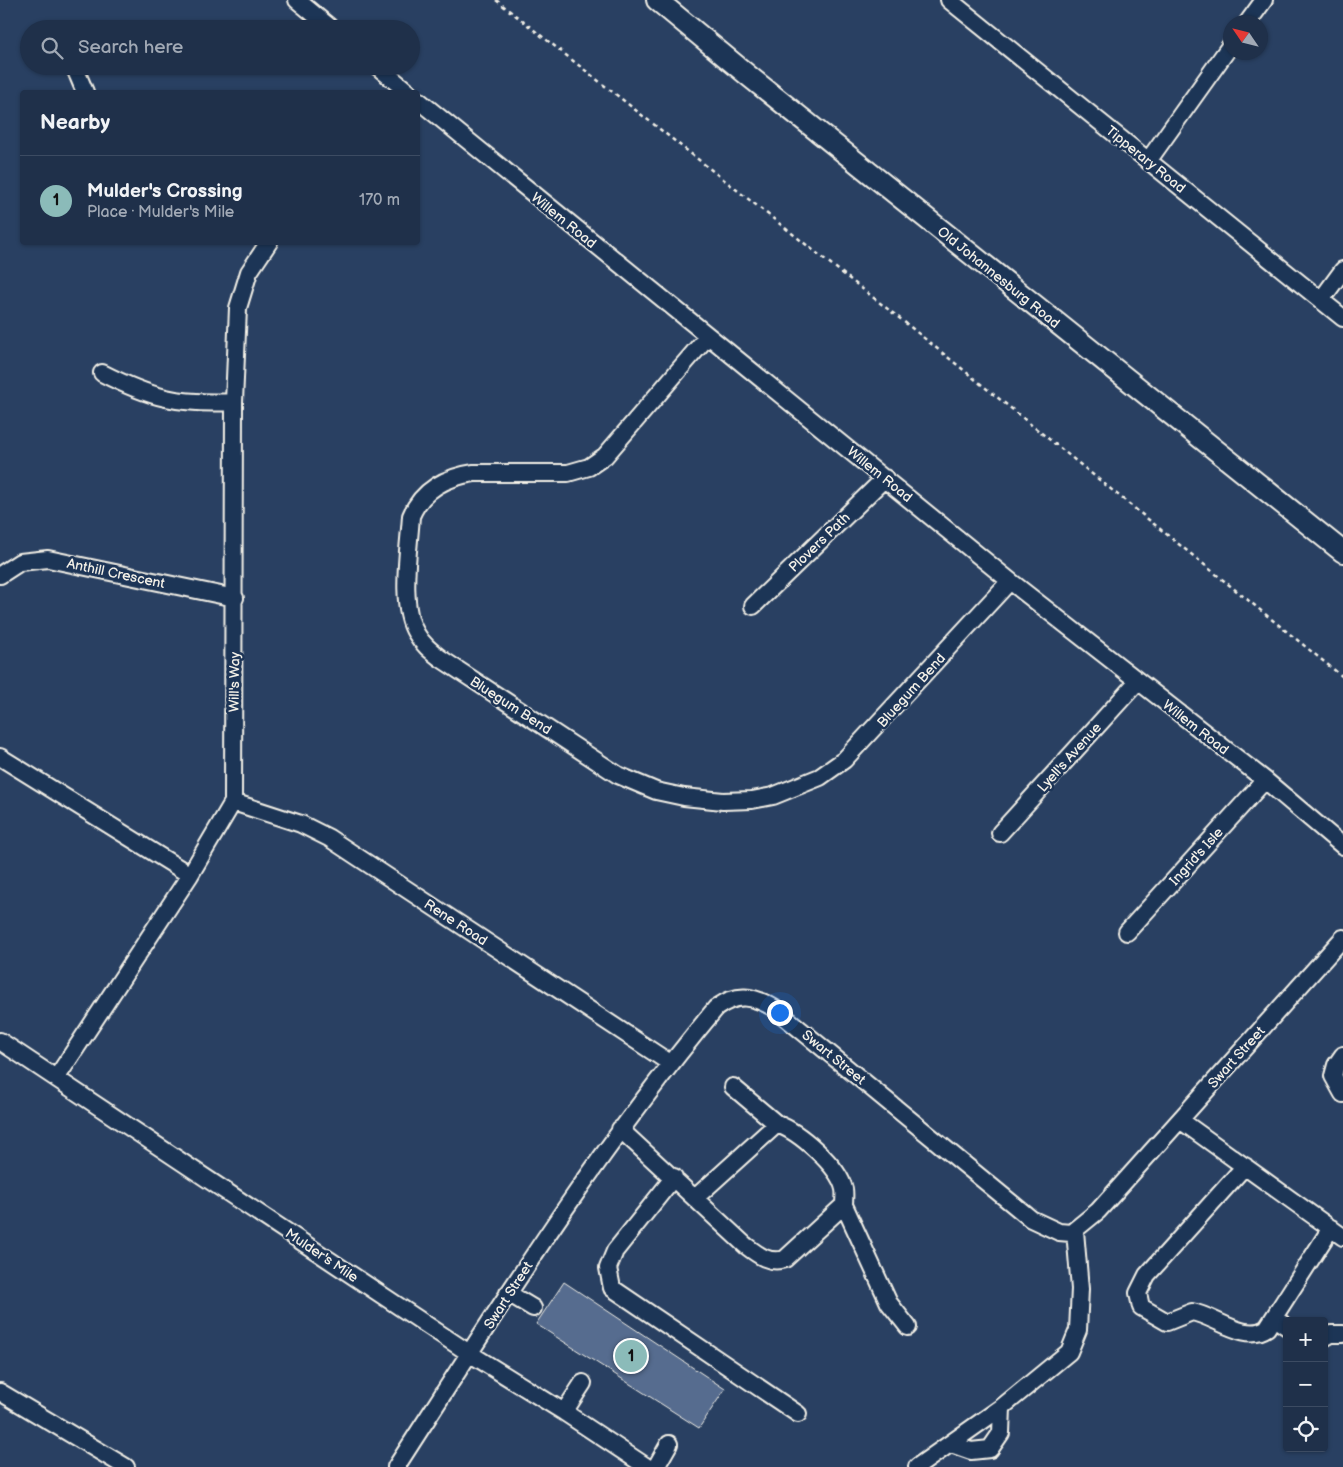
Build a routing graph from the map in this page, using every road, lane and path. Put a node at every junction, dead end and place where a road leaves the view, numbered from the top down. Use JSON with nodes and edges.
{"nodes":[{"id":1,"x":297,"y":0,"type":"edge"},
{"id":2,"x":496,"y":0,"type":"edge"},
{"id":3,"x":657,"y":0,"type":"edge"},
{"id":4,"x":949,"y":0,"type":"edge"},
{"id":5,"x":1264,"y":0,"type":"edge"},
{"id":6,"x":1253,"y":15,"type":"edge"},
{"id":7,"x":321,"y":20,"type":"edge"},
{"id":8,"x":1223,"y":56,"type":"edge"},
{"id":9,"x":78,"y":75,"type":"edge"},
{"id":10,"x":386,"y":75,"type":"edge"},
{"id":11,"x":84,"y":90,"type":"edge"},
{"id":12,"x":403,"y":90,"type":"edge"},
{"id":13,"x":420,"y":102,"type":"edge"},
{"id":14,"x":1148,"y":161,"type":"junction"},
{"id":15,"x":267,"y":245,"type":"edge"},
{"id":16,"x":1343,"y":270,"type":"edge"},
{"id":17,"x":1321,"y":300,"type":"junction"},
{"id":18,"x":1343,"y":318,"type":"edge"},
{"id":19,"x":708,"y":336,"type":"junction"},
{"id":20,"x":102,"y":373,"type":"dead end"},
{"id":21,"x":234,"y":402,"type":"junction"},
{"id":22,"x":885,"y":478,"type":"junction"},
{"id":23,"x":1343,"y":552,"type":"edge"},
{"id":24,"x":0,"y":575,"type":"edge"},
{"id":25,"x":1010,"y":581,"type":"junction"},
{"id":26,"x":235,"y":598,"type":"junction"},
{"id":27,"x":754,"y":606,"type":"dead end"},
{"id":28,"x":1343,"y":677,"type":"edge"},
{"id":29,"x":1138,"y":681,"type":"junction"},
{"id":30,"x":0,"y":757,"type":"edge"},
{"id":31,"x":1265,"y":780,"type":"junction"},
{"id":32,"x":233,"y":802,"type":"junction"},
{"id":33,"x":1000,"y":833,"type":"dead end"},
{"id":34,"x":1343,"y":846,"type":"edge"},
{"id":35,"x":190,"y":874,"type":"junction"},
{"id":36,"x":1128,"y":932,"type":"dead end"},
{"id":37,"x":1343,"y":938,"type":"edge"},
{"id":38,"x":0,"y":1041,"type":"edge"},
{"id":39,"x":1343,"y":1055,"type":"edge"},
{"id":40,"x":670,"y":1063,"type":"junction"},
{"id":41,"x":57,"y":1077,"type":"junction"},
{"id":42,"x":733,"y":1086,"type":"dead end"},
{"id":43,"x":1343,"y":1094,"type":"edge"},
{"id":44,"x":1180,"y":1120,"type":"junction"},
{"id":45,"x":777,"y":1124,"type":"junction"},
{"id":46,"x":620,"y":1129,"type":"junction"},
{"id":47,"x":1245,"y":1166,"type":"junction"},
{"id":48,"x":674,"y":1177,"type":"junction"},
{"id":49,"x":695,"y":1198,"type":"junction"},
{"id":50,"x":844,"y":1205,"type":"junction"},
{"id":51,"x":1076,"y":1231,"type":"junction"},
{"id":52,"x":1337,"y":1232,"type":"edge"},
{"id":53,"x":508,"y":1293,"type":"junction"},
{"id":54,"x":533,"y":1308,"type":"dead end"},
{"id":55,"x":1280,"y":1323,"type":"edge"},
{"id":56,"x":908,"y":1327,"type":"dead end"},
{"id":57,"x":1343,"y":1334,"type":"edge"},
{"id":58,"x":1328,"y":1336,"type":"edge"},
{"id":59,"x":469,"y":1354,"type":"junction"},
{"id":60,"x":583,"y":1383,"type":"dead end"},
{"id":61,"x":0,"y":1392,"type":"edge"},
{"id":62,"x":1002,"y":1407,"type":"junction"},
{"id":63,"x":564,"y":1412,"type":"junction"},
{"id":64,"x":798,"y":1414,"type":"dead end"},
{"id":65,"x":669,"y":1444,"type":"dead end"},
{"id":66,"x":951,"y":1444,"type":"junction"},
{"id":67,"x":126,"y":1467,"type":"edge"},
{"id":68,"x":396,"y":1467,"type":"edge"},
{"id":69,"x":647,"y":1467,"type":"edge"},
{"id":70,"x":656,"y":1467,"type":"edge"},
{"id":71,"x":917,"y":1467,"type":"edge"}],
"edges":[{"from":1,"to":7,"type":"street"},
{"from":2,"to":28,"type":"path"},
{"from":3,"to":23,"type":"main road","name":"Old Johannesburg Road"},
{"from":4,"to":14,"type":"street","name":"Tipperary Road"},
{"from":5,"to":6,"type":"street"},
{"from":8,"to":14,"type":"street"},
{"from":9,"to":11,"type":"street"},
{"from":10,"to":12,"type":"street"},
{"from":13,"to":19,"type":"street","name":"Willem Road"},
{"from":14,"to":17,"type":"street","name":"Tipperary Road"},
{"from":15,"to":21,"type":"street","name":"Will's Way"},
{"from":16,"to":17,"type":"street"},
{"from":17,"to":18,"type":"street","name":"Tipperary Road"},
{"from":19,"to":22,"type":"street","name":"Willem Road"},
{"from":19,"to":25,"type":"street","name":"Bluegum Bend"},
{"from":20,"to":21,"type":"street"},
{"from":21,"to":26,"type":"street","name":"Will's Way"},
{"from":22,"to":25,"type":"street","name":"Willem Road"},
{"from":22,"to":27,"type":"street","name":"Plovers Path"},
{"from":24,"to":26,"type":"street","name":"Anthill Crescent"},
{"from":25,"to":29,"type":"street","name":"Willem Road"},
{"from":26,"to":32,"type":"street","name":"Will's Way"},
{"from":29,"to":31,"type":"street","name":"Willem Road"},
{"from":29,"to":33,"type":"street","name":"Lyell's Avenue"},
{"from":30,"to":35,"type":"street"},
{"from":31,"to":34,"type":"street","name":"Willem Road"},
{"from":31,"to":36,"type":"street","name":"Ingrid's Isle"},
{"from":32,"to":35,"type":"street"},
{"from":32,"to":40,"type":"street","name":"Rene Road"},
{"from":35,"to":41,"type":"street"},
{"from":37,"to":44,"type":"street","name":"Swart Street"},
{"from":38,"to":41,"type":"street","name":"Mulder's Mile"},
{"from":39,"to":43,"type":"street"},
{"from":40,"to":46,"type":"street","name":"Swart Street"},
{"from":40,"to":51,"type":"street","name":"Swart Street"},
{"from":41,"to":59,"type":"street","name":"Mulder's Mile"},
{"from":42,"to":45,"type":"street"},
{"from":44,"to":47,"type":"street"},
{"from":44,"to":51,"type":"street","name":"Swart Street"},
{"from":45,"to":49,"type":"street"},
{"from":45,"to":50,"type":"street"},
{"from":46,"to":48,"type":"street"},
{"from":46,"to":53,"type":"street","name":"Swart Street"},
{"from":47,"to":52,"type":"street"},
{"from":47,"to":55,"type":"street"},
{"from":48,"to":49,"type":"street"},
{"from":48,"to":64,"type":"street"},
{"from":49,"to":50,"type":"street"},
{"from":50,"to":56,"type":"street"},
{"from":51,"to":62,"type":"street"},
{"from":52,"to":55,"type":"street"},
{"from":53,"to":54,"type":"street"},
{"from":53,"to":59,"type":"street","name":"Swart Street"},
{"from":57,"to":58,"type":"street"},
{"from":59,"to":63,"type":"street","name":"Mulder's Mile"},
{"from":59,"to":68,"type":"street","name":"Swart Street"},
{"from":60,"to":63,"type":"street"},
{"from":61,"to":67,"type":"street"},
{"from":62,"to":66,"type":"street"},
{"from":62,"to":66,"type":"street"},
{"from":63,"to":69,"type":"street","name":"Mulder's Mile"},
{"from":65,"to":70,"type":"street"},
{"from":66,"to":71,"type":"street"}]}
